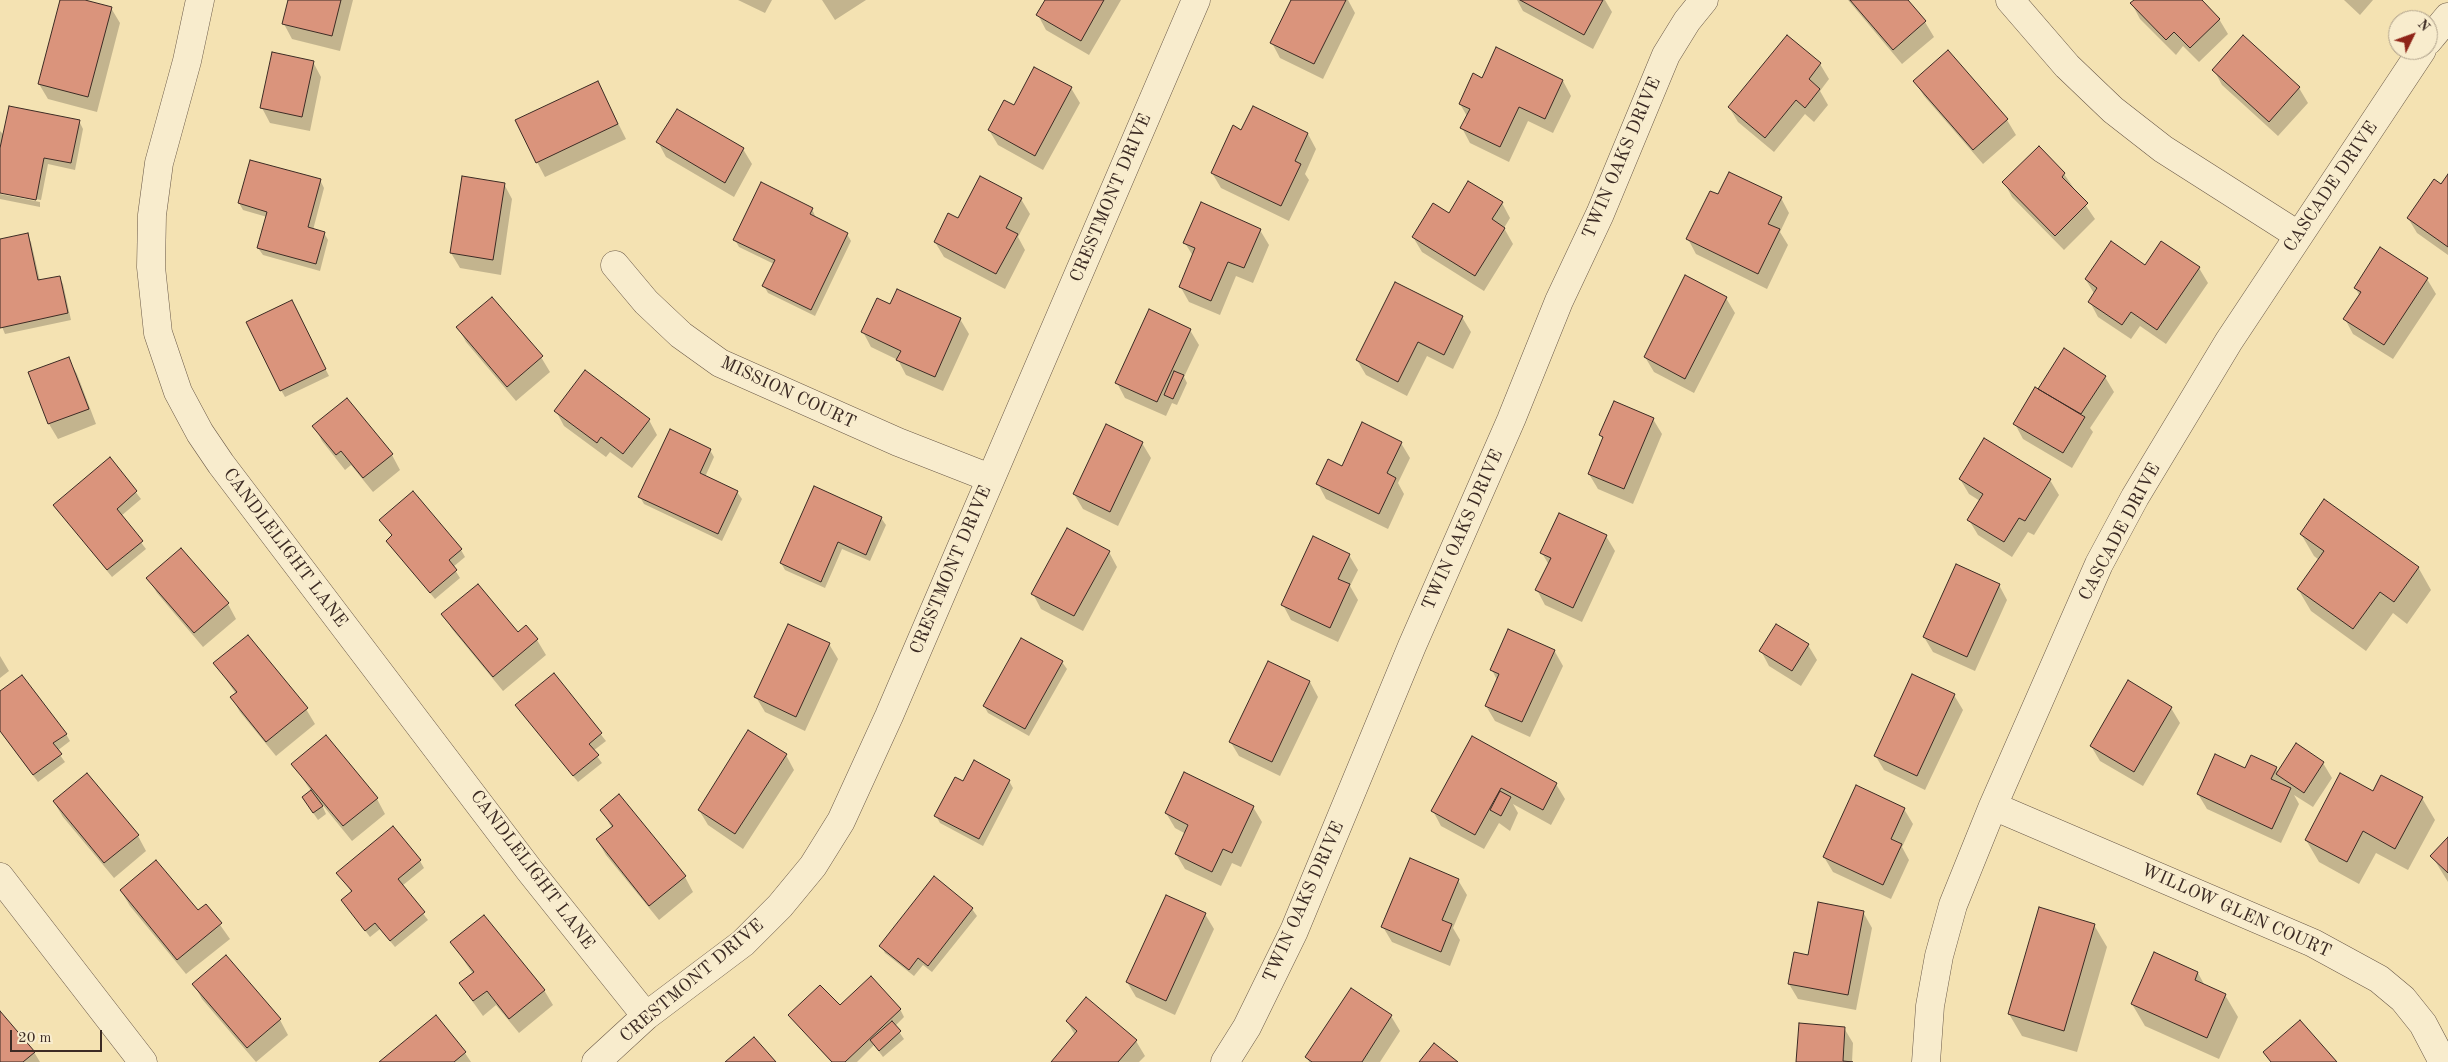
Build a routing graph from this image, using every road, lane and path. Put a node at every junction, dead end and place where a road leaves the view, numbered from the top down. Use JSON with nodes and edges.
{"nodes":[{"id":1,"x":200,"y":0,"type":"edge"},
{"id":2,"x":1196,"y":0,"type":"edge"},
{"id":3,"x":1704,"y":0,"type":"edge"},
{"id":4,"x":2010,"y":0,"type":"edge"},
{"id":5,"x":2448,"y":17,"type":"edge"},
{"id":6,"x":2438,"y":29,"type":"edge"},
{"id":7,"x":2415,"y":60,"type":"edge"},
{"id":8,"x":2298,"y":234,"type":"junction"},
{"id":9,"x":615,"y":265,"type":"dead end"},
{"id":10,"x":990,"y":478,"type":"junction"},
{"id":11,"x":1993,"y":806,"type":"junction"},
{"id":12,"x":0,"y":877,"type":"edge"},
{"id":13,"x":646,"y":1016,"type":"junction"},
{"id":14,"x":143,"y":1062,"type":"edge"},
{"id":15,"x":596,"y":1062,"type":"edge"},
{"id":16,"x":1225,"y":1062,"type":"edge"},
{"id":17,"x":1926,"y":1062,"type":"edge"},
{"id":18,"x":2443,"y":1062,"type":"edge"}],
"edges":[{"from":1,"to":13,"type":"street","name":"CANDLELIGHT LANE"},
{"from":2,"to":10,"type":"street","name":"CRESTMONT DRIVE"},
{"from":3,"to":16,"type":"street","name":"TWIN OAKS DRIVE"},
{"from":4,"to":8,"type":"street"},
{"from":5,"to":6,"type":"street"},
{"from":7,"to":8,"type":"street","name":"CASCADE DRIVE"},
{"from":8,"to":11,"type":"street","name":"CASCADE DRIVE"},
{"from":9,"to":10,"type":"street","name":"MISSION COURT"},
{"from":10,"to":13,"type":"street","name":"CRESTMONT DRIVE"},
{"from":11,"to":17,"type":"street","name":"CASCADE DRIVE"},
{"from":11,"to":18,"type":"street","name":"WILLOW GLEN COURT"},
{"from":12,"to":14,"type":"street"},
{"from":13,"to":15,"type":"street","name":"CRESTMONT DRIVE"}]}
